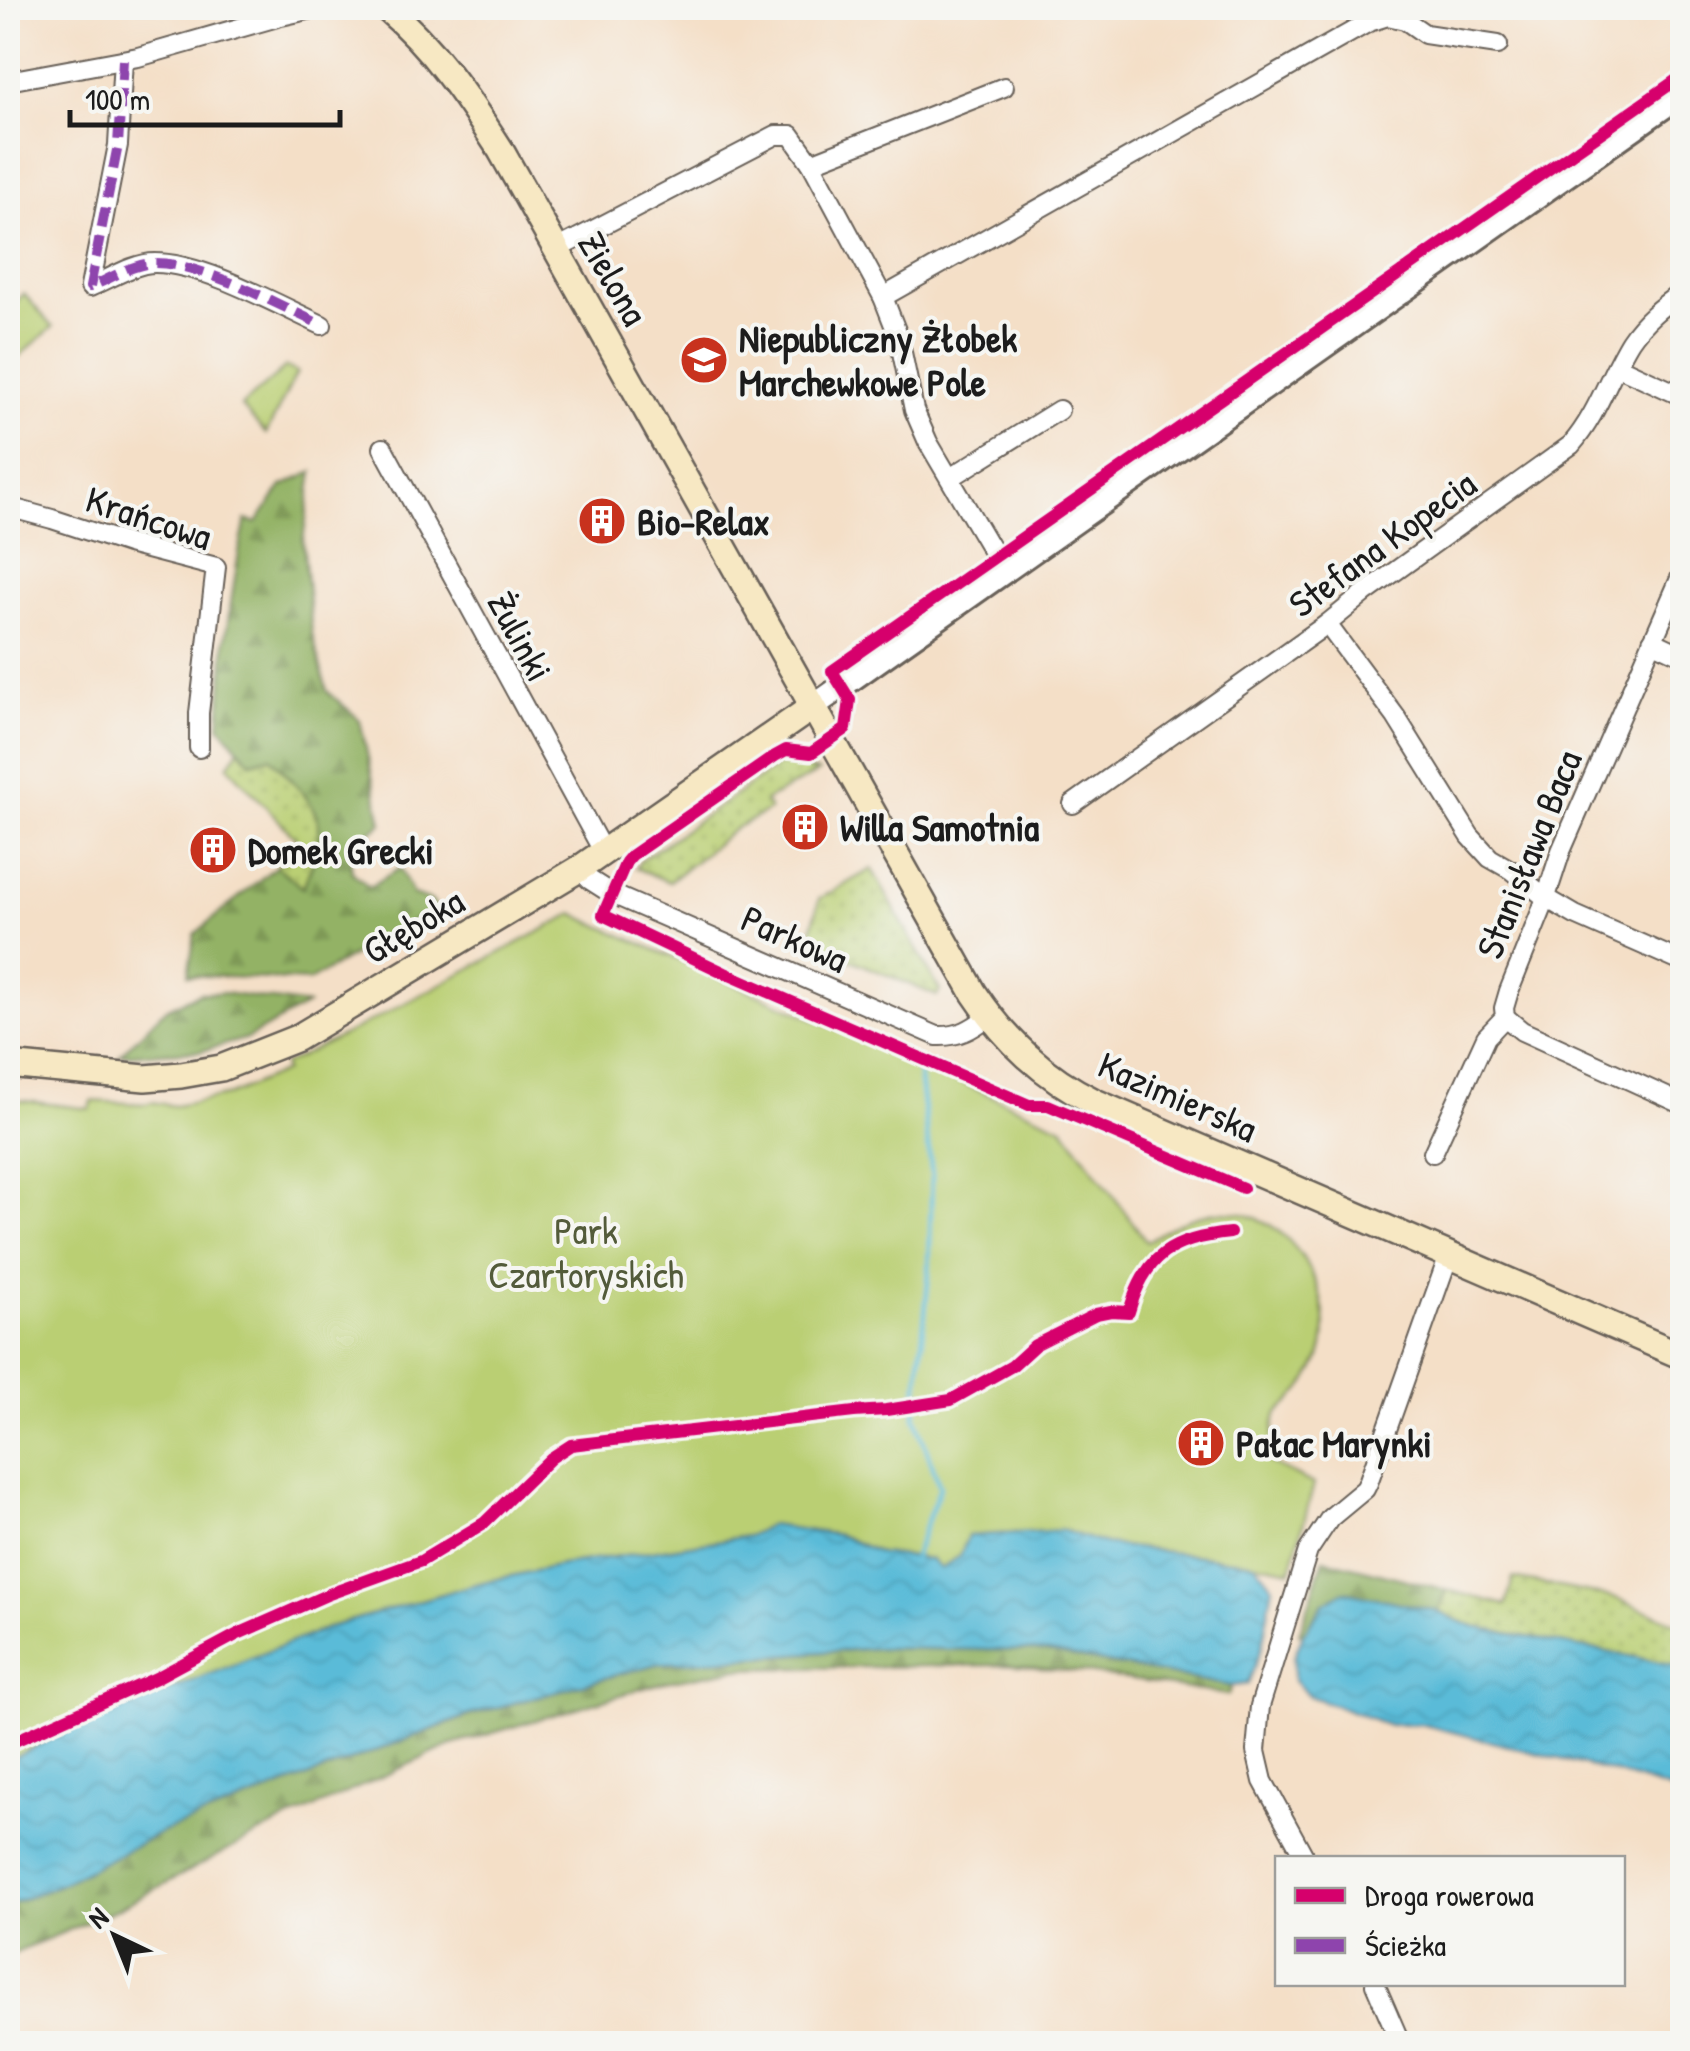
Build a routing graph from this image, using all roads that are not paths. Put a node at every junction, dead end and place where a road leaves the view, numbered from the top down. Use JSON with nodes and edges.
{"nodes":[{"id":1,"x":317,"y":8,"type":"edge"},
{"id":2,"x":386,"y":8,"type":"edge"},
{"id":3,"x":287,"y":12,"type":"edge"},
{"id":4,"x":1498,"y":45,"type":"dead end"},
{"id":5,"x":122,"y":60,"type":"junction"},
{"id":6,"x":8,"y":81,"type":"edge"},
{"id":7,"x":1004,"y":86,"type":"dead end"},
{"id":8,"x":1682,"y":94,"type":"edge"},
{"id":9,"x":811,"y":163,"type":"junction"},
{"id":10,"x":556,"y":250,"type":"junction"},
{"id":11,"x":1682,"y":292,"type":"edge"},
{"id":12,"x":883,"y":297,"type":"junction"},
{"id":13,"x":322,"y":325,"type":"dead end"},
{"id":14,"x":1617,"y":366,"type":"junction"},
{"id":15,"x":1682,"y":396,"type":"edge"},
{"id":16,"x":1058,"y":410,"type":"dead end"},
{"id":17,"x":383,"y":448,"type":"dead end"},
{"id":18,"x":950,"y":478,"type":"junction"},
{"id":19,"x":8,"y":507,"type":"edge"},
{"id":20,"x":1004,"y":571,"type":"junction"},
{"id":21,"x":1682,"y":574,"type":"edge"},
{"id":22,"x":1327,"y":624,"type":"junction"},
{"id":23,"x":1652,"y":642,"type":"junction"},
{"id":24,"x":1682,"y":655,"type":"edge"},
{"id":25,"x":811,"y":708,"type":"junction"},
{"id":26,"x":199,"y":748,"type":"dead end"},
{"id":27,"x":1073,"y":804,"type":"dead end"},
{"id":28,"x":604,"y":853,"type":"junction"},
{"id":29,"x":579,"y":870,"type":"junction"},
{"id":30,"x":1546,"y":898,"type":"junction"},
{"id":31,"x":1682,"y":962,"type":"edge"},
{"id":32,"x":989,"y":1016,"type":"junction"},
{"id":33,"x":1505,"y":1016,"type":"junction"},
{"id":34,"x":8,"y":1065,"type":"edge"},
{"id":35,"x":1682,"y":1104,"type":"edge"},
{"id":36,"x":1433,"y":1154,"type":"dead end"},
{"id":37,"x":1449,"y":1255,"type":"junction"},
{"id":38,"x":1682,"y":1356,"type":"edge"},
{"id":39,"x":1304,"y":1856,"type":"edge"},
{"id":40,"x":1376,"y":1986,"type":"edge"},
{"id":41,"x":1400,"y":2044,"type":"edge"}],
"edges":[{"from":1,"to":3,"type":"street"},
{"from":2,"to":10,"type":"main road","name":"Zielona"},
{"from":3,"to":5,"type":"street"},
{"from":4,"to":12,"type":"street"},
{"from":5,"to":6,"type":"street"},
{"from":5,"to":13,"type":"street"},
{"from":7,"to":9,"type":"street"},
{"from":8,"to":20,"type":"street"},
{"from":9,"to":10,"type":"street"},
{"from":9,"to":12,"type":"street"},
{"from":10,"to":25,"type":"main road","name":"Zielona"},
{"from":11,"to":14,"type":"street","name":"Stefana Kopecia"},
{"from":12,"to":18,"type":"street"},
{"from":14,"to":15,"type":"street"},
{"from":14,"to":22,"type":"street","name":"Stefana Kopecia"},
{"from":16,"to":18,"type":"street"},
{"from":17,"to":28,"type":"street","name":"Żulinki"},
{"from":18,"to":20,"type":"street"},
{"from":19,"to":26,"type":"street","name":"Krańcowa"},
{"from":20,"to":25,"type":"street"},
{"from":21,"to":23,"type":"street","name":"Stanisława Baca"},
{"from":22,"to":27,"type":"street","name":"Stefana Kopecia"},
{"from":22,"to":30,"type":"street"},
{"from":23,"to":24,"type":"street"},
{"from":23,"to":30,"type":"street","name":"Stanisława Baca"},
{"from":25,"to":28,"type":"main road","name":"Głęboka"},
{"from":25,"to":32,"type":"main road","name":"Kazimierska"},
{"from":28,"to":29,"type":"main road","name":"Głęboka"},
{"from":29,"to":32,"type":"street","name":"Parkowa"},
{"from":29,"to":34,"type":"main road","name":"Głęboka"},
{"from":30,"to":31,"type":"street"},
{"from":30,"to":33,"type":"street","name":"Stanisława Baca"},
{"from":32,"to":37,"type":"main road","name":"Kazimierska"},
{"from":33,"to":35,"type":"street"},
{"from":33,"to":36,"type":"street","name":"Stanisława Baca"},
{"from":37,"to":38,"type":"main road","name":"Kazimierska"},
{"from":37,"to":39,"type":"street"},
{"from":40,"to":41,"type":"street"}]}
